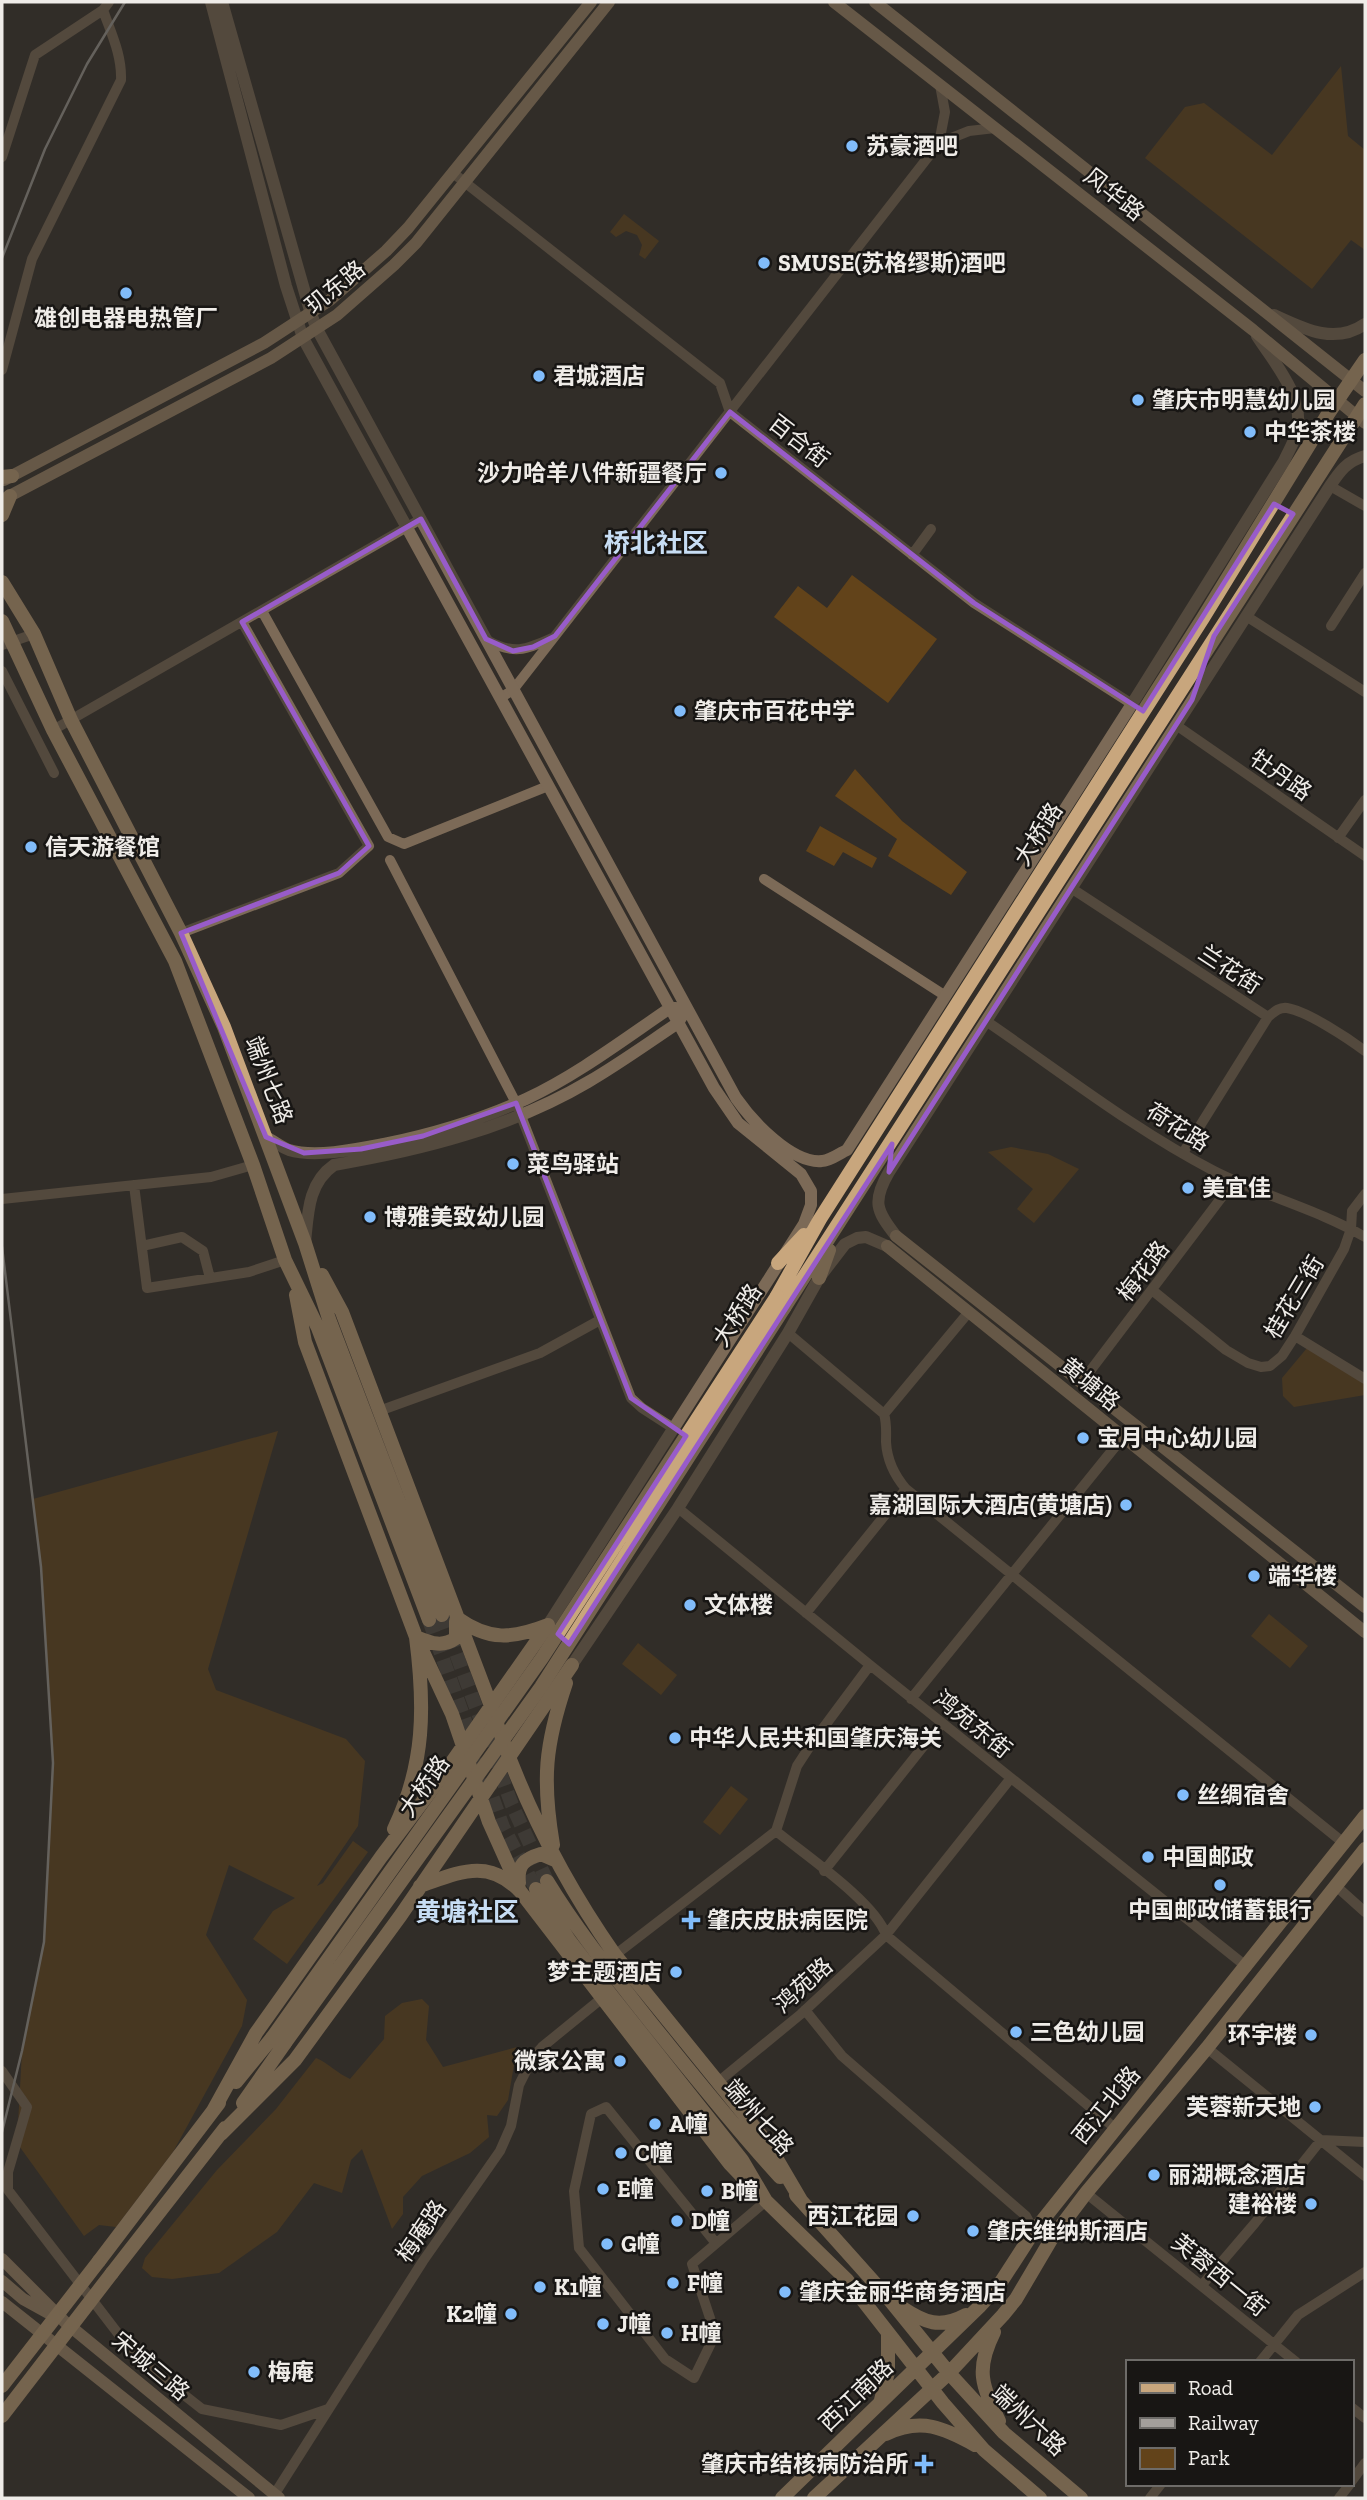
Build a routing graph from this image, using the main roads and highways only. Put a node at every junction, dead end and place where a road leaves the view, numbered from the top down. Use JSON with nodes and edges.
{"nodes":[{"id":1,"x":591,"y":2,"type":"edge"},
{"id":2,"x":609,"y":2,"type":"edge"},
{"id":3,"x":834,"y":2,"type":"edge"},
{"id":4,"x":875,"y":2,"type":"edge"},
{"id":5,"x":1267,"y":312,"type":"junction"},
{"id":6,"x":1253,"y":330,"type":"junction"},
{"id":7,"x":1365,"y":360,"type":"edge"},
{"id":8,"x":1352,"y":380,"type":"junction"},
{"id":9,"x":1365,"y":391,"type":"edge"},
{"id":10,"x":1338,"y":400,"type":"junction"},
{"id":11,"x":1362,"y":414,"type":"edge"},
{"id":12,"x":5,"y":478,"type":"edge"},
{"id":13,"x":6,"y":498,"type":"edge"},
{"id":14,"x":1274,"y":503,"type":"junction"},
{"id":15,"x":1293,"y":514,"type":"junction"},
{"id":16,"x":2,"y":515,"type":"edge"},
{"id":17,"x":2,"y":572,"type":"edge"},
{"id":18,"x":6,"y":588,"type":"edge"},
{"id":19,"x":2,"y":621,"type":"edge"},
{"id":20,"x":7,"y":643,"type":"edge"},
{"id":21,"x":820,"y":1219,"type":"junction"},
{"id":22,"x":836,"y":1228,"type":"junction"},
{"id":23,"x":896,"y":1236,"type":"road end"},
{"id":24,"x":304,"y":1243,"type":"junction"},
{"id":25,"x":887,"y":1246,"type":"road end"},
{"id":26,"x":778,"y":1263,"type":"road end"},
{"id":27,"x":288,"y":1267,"type":"junction"},
{"id":28,"x":819,"y":1278,"type":"road end"},
{"id":29,"x":780,"y":1302,"type":"junction"},
{"id":30,"x":1365,"y":1607,"type":"edge"},
{"id":31,"x":442,"y":1618,"type":"junction"},
{"id":32,"x":1365,"y":1632,"type":"edge"},
{"id":33,"x":416,"y":1637,"type":"junction"},
{"id":34,"x":491,"y":1706,"type":"junction"},
{"id":35,"x":463,"y":1746,"type":"junction"},
{"id":36,"x":508,"y":1760,"type":"junction"},
{"id":37,"x":481,"y":1799,"type":"junction"},
{"id":38,"x":1365,"y":1816,"type":"edge"},
{"id":39,"x":1365,"y":1849,"type":"edge"},
{"id":40,"x":381,"y":1857,"type":"junction"},
{"id":41,"x":555,"y":1860,"type":"junction"},
{"id":42,"x":419,"y":1886,"type":"junction"},
{"id":43,"x":520,"y":1891,"type":"junction"},
{"id":44,"x":279,"y":2040,"type":"junction"},
{"id":45,"x":213,"y":2111,"type":"junction"},
{"id":46,"x":221,"y":2134,"type":"junction"},
{"id":47,"x":766,"y":2202,"type":"junction"},
{"id":48,"x":802,"y":2202,"type":"junction"},
{"id":49,"x":2,"y":2259,"type":"edge"},
{"id":50,"x":2,"y":2281,"type":"edge"},
{"id":51,"x":999,"y":2285,"type":"junction"},
{"id":52,"x":888,"y":2299,"type":"junction"},
{"id":53,"x":1016,"y":2299,"type":"junction"},
{"id":54,"x":2,"y":2302,"type":"edge"},
{"id":55,"x":979,"y":2307,"type":"junction"},
{"id":56,"x":1003,"y":2315,"type":"junction"},
{"id":57,"x":65,"y":2322,"type":"junction"},
{"id":58,"x":888,"y":2335,"type":"junction"},
{"id":59,"x":933,"y":2354,"type":"junction"},
{"id":60,"x":916,"y":2369,"type":"junction"},
{"id":61,"x":948,"y":2373,"type":"junction"},
{"id":62,"x":2,"y":2386,"type":"edge"},
{"id":63,"x":931,"y":2389,"type":"junction"},
{"id":64,"x":881,"y":2401,"type":"junction"},
{"id":65,"x":2,"y":2416,"type":"edge"},
{"id":66,"x":1004,"y":2433,"type":"junction"},
{"id":67,"x":873,"y":2441,"type":"junction"},
{"id":68,"x":832,"y":2449,"type":"junction"},
{"id":69,"x":984,"y":2450,"type":"junction"},
{"id":70,"x":1034,"y":2458,"type":"junction"},
{"id":71,"x":847,"y":2466,"type":"junction"},
{"id":72,"x":1016,"y":2479,"type":"junction"},
{"id":73,"x":277,"y":2496,"type":"edge"},
{"id":74,"x":249,"y":2498,"type":"edge"},
{"id":75,"x":782,"y":2498,"type":"edge"},
{"id":76,"x":814,"y":2498,"type":"edge"},
{"id":77,"x":1040,"y":2498,"type":"edge"},
{"id":78,"x":1081,"y":2498,"type":"edge"}],
"edges":[{"from":1,"to":12,"type":"main road","name":"玑东路"},
{"from":2,"to":13,"type":"main road","name":"玑东路"},
{"from":3,"to":6,"type":"main road","name":"风华路"},
{"from":4,"to":5,"type":"main road","name":"风华路"},
{"from":5,"to":6,"type":"main road"},
{"from":5,"to":8,"type":"main road","name":"风华路"},
{"from":6,"to":10,"type":"main road","name":"风华路"},
{"from":7,"to":8,"type":"main road","name":"大桥路"},
{"from":8,"to":9,"type":"main road","name":"风华路"},
{"from":8,"to":10,"type":"main road","name":"大桥路"},
{"from":10,"to":11,"type":"main road","name":"风华路"},
{"from":10,"to":14,"type":"main road","name":"大桥路"},
{"from":11,"to":15,"type":"main road","name":"大桥路"},
{"from":13,"to":16,"type":"main road"},
{"from":14,"to":15,"type":"main road"},
{"from":14,"to":21,"type":"main road","name":"大桥路"},
{"from":15,"to":22,"type":"main road","name":"大桥路"},
{"from":17,"to":18,"type":"main road","name":"端州七路"},
{"from":18,"to":24,"type":"main road","name":"端州七路"},
{"from":19,"to":20,"type":"main road","name":"端州七路"},
{"from":20,"to":27,"type":"main road","name":"端州七路"},
{"from":21,"to":26,"type":"main road"},
{"from":21,"to":29,"type":"main road","name":"大桥路"},
{"from":22,"to":28,"type":"main road"},
{"from":22,"to":29,"type":"main road","name":"大桥路"},
{"from":23,"to":30,"type":"main road","name":"黄塘路"},
{"from":24,"to":31,"type":"main road","name":"端州七路"},
{"from":24,"to":31,"type":"main road"},
{"from":25,"to":32,"type":"main road","name":"黄塘路"},
{"from":27,"to":31,"type":"main road","name":"端州七路"},
{"from":27,"to":33,"type":"main road"},
{"from":29,"to":44,"type":"main road","name":"大桥路","bridge":true},
{"from":31,"to":33,"type":"main road"},
{"from":31,"to":34,"type":"main road"},
{"from":31,"to":34,"type":"main road"},
{"from":33,"to":35,"type":"main road"},
{"from":33,"to":40,"type":"main road"},
{"from":34,"to":35,"type":"main road"},
{"from":34,"to":36,"type":"main road"},
{"from":35,"to":37,"type":"main road"},
{"from":35,"to":40,"type":"main road"},
{"from":36,"to":37,"type":"main road"},
{"from":36,"to":41,"type":"main road"},
{"from":36,"to":41,"type":"main road"},
{"from":37,"to":42,"type":"main road"},
{"from":37,"to":43,"type":"main road"},
{"from":38,"to":51,"type":"main road","name":"西江北路"},
{"from":39,"to":53,"type":"main road","name":"西江北路"},
{"from":40,"to":42,"type":"main road"},
{"from":40,"to":45,"type":"main road"},
{"from":41,"to":43,"type":"main road"},
{"from":41,"to":48,"type":"main road"},
{"from":42,"to":43,"type":"main road"},
{"from":42,"to":46,"type":"main road"},
{"from":43,"to":47,"type":"main road"},
{"from":44,"to":45,"type":"main road","name":"大桥路"},
{"from":44,"to":46,"type":"main road","name":"大桥路"},
{"from":45,"to":62,"type":"main road","name":"大桥路","bridge":true},
{"from":46,"to":65,"type":"main road","name":"大桥路","bridge":true},
{"from":47,"to":48,"type":"main road","name":"端州七路"},
{"from":47,"to":58,"type":"main road","name":"端州七路"},
{"from":48,"to":52,"type":"main road","name":"端州七路"},
{"from":49,"to":57,"type":"main road","name":"宋城三路"},
{"from":50,"to":57,"type":"main road"},
{"from":51,"to":53,"type":"main road"},
{"from":51,"to":55,"type":"main road","name":"西江北路"},
{"from":52,"to":55,"type":"main road"},
{"from":52,"to":59,"type":"main road","name":"端州七路"},
{"from":53,"to":56,"type":"main road","name":"西江北路"},
{"from":54,"to":74,"type":"main road","name":"宋城三路"},
{"from":55,"to":59,"type":"main road","name":"西江北路"},
{"from":56,"to":61,"type":"main road","name":"西江北路"},
{"from":56,"to":66,"type":"main road"},
{"from":57,"to":73,"type":"main road","name":"宋城三路"},
{"from":58,"to":60,"type":"main road","name":"端州七路"},
{"from":58,"to":64,"type":"main road"},
{"from":59,"to":60,"type":"main road","name":"西江南路"},
{"from":59,"to":61,"type":"main road","name":"端州七路"},
{"from":60,"to":63,"type":"main road","name":"端州七路"},
{"from":60,"to":64,"type":"main road","name":"西江南路"},
{"from":61,"to":63,"type":"main road","name":"西江南路"},
{"from":61,"to":66,"type":"main road","name":"端州六路"},
{"from":63,"to":67,"type":"main road","name":"西江南路"},
{"from":63,"to":69,"type":"main road","name":"端州七路"},
{"from":64,"to":68,"type":"main road","name":"西江南路"},
{"from":66,"to":70,"type":"main road","name":"端州六路"},
{"from":67,"to":69,"type":"main road"},
{"from":67,"to":71,"type":"main road","name":"西江南路"},
{"from":68,"to":71,"type":"main road"},
{"from":68,"to":75,"type":"main road","name":"西江南路"},
{"from":69,"to":72,"type":"main road"},
{"from":70,"to":72,"type":"main road"},
{"from":70,"to":78,"type":"main road","name":"端州六路"},
{"from":71,"to":76,"type":"main road","name":"西江南路"},
{"from":72,"to":77,"type":"main road"}]}
